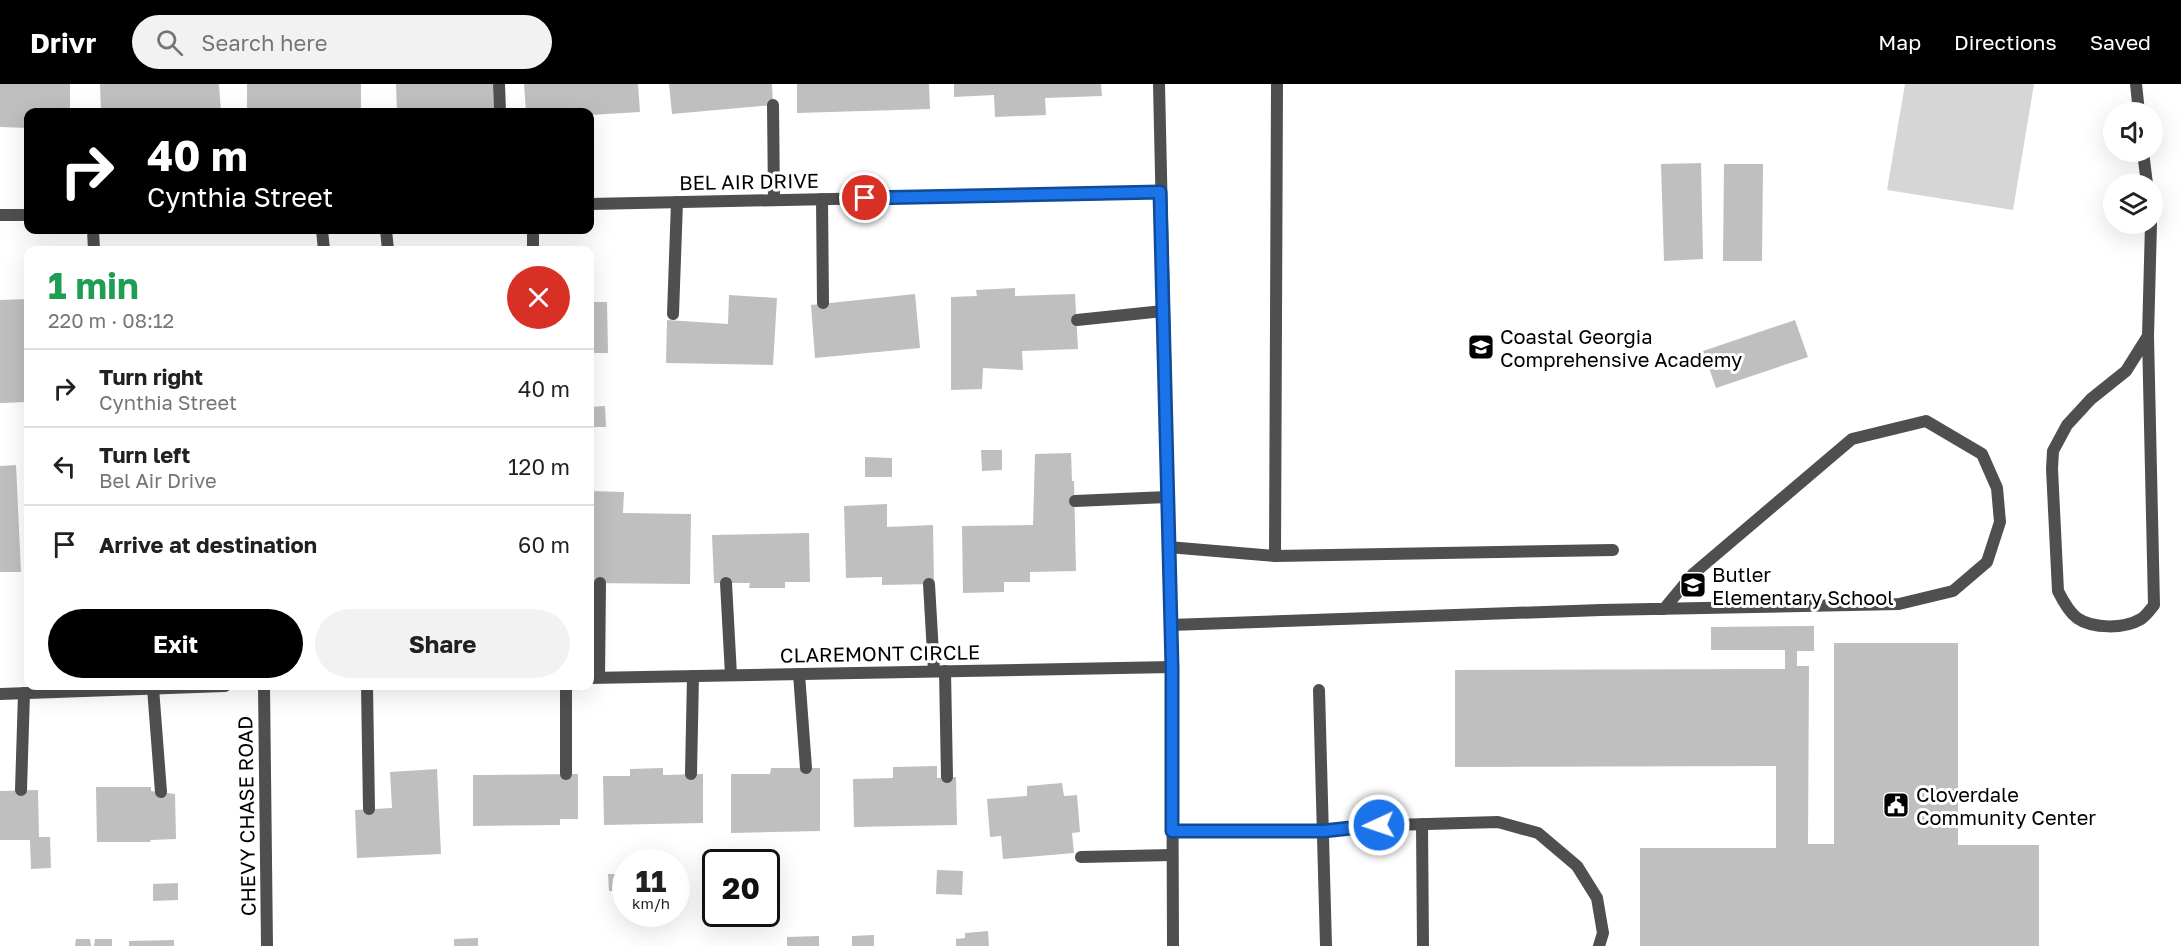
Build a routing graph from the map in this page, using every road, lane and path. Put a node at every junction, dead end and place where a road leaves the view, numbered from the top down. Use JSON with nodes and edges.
{"nodes":[{"id":1,"x":499,"y":84,"type":"edge"},
{"id":2,"x":1159,"y":84,"type":"edge"},
{"id":3,"x":1277,"y":84,"type":"edge"},
{"id":4,"x":2136,"y":84,"type":"edge"},
{"id":5,"x":2138,"y":102,"type":"edge"},
{"id":6,"x":773,"y":105,"type":"dead end"},
{"id":7,"x":500,"y":108,"type":"edge"},
{"id":8,"x":1160,"y":192,"type":"junction"},
{"id":9,"x":822,"y":199,"type":"junction"},
{"id":10,"x":774,"y":200,"type":"junction"},
{"id":11,"x":677,"y":202,"type":"junction"},
{"id":12,"x":594,"y":204,"type":"edge"},
{"id":13,"x":0,"y":215,"type":"edge"},
{"id":14,"x":24,"y":215,"type":"edge"},
{"id":15,"x":2151,"y":234,"type":"edge"},
{"id":16,"x":823,"y":303,"type":"dead end"},
{"id":17,"x":1163,"y":311,"type":"junction"},
{"id":18,"x":673,"y":314,"type":"dead end"},
{"id":19,"x":1077,"y":320,"type":"dead end"},
{"id":20,"x":2148,"y":336,"type":"junction"},
{"id":21,"x":1167,"y":497,"type":"junction"},
{"id":22,"x":1075,"y":501,"type":"dead end"},
{"id":23,"x":1168,"y":547,"type":"junction"},
{"id":24,"x":1612,"y":550,"type":"dead end"},
{"id":25,"x":1275,"y":556,"type":"junction"},
{"id":26,"x":600,"y":583,"type":"dead end"},
{"id":27,"x":726,"y":583,"type":"dead end"},
{"id":28,"x":929,"y":584,"type":"dead end"},
{"id":29,"x":1664,"y":609,"type":"junction"},
{"id":30,"x":1170,"y":625,"type":"junction"},
{"id":31,"x":1172,"y":667,"type":"junction"},
{"id":32,"x":939,"y":671,"type":"junction"},
{"id":33,"x":799,"y":674,"type":"junction"},
{"id":34,"x":731,"y":675,"type":"junction"},
{"id":35,"x":693,"y":676,"type":"junction"},
{"id":36,"x":594,"y":677,"type":"edge"},
{"id":37,"x":92,"y":690,"type":"edge"},
{"id":38,"x":160,"y":690,"type":"edge"},
{"id":39,"x":264,"y":690,"type":"edge"},
{"id":40,"x":367,"y":690,"type":"edge"},
{"id":41,"x":566,"y":690,"type":"edge"},
{"id":42,"x":1319,"y":690,"type":"dead end"},
{"id":43,"x":24,"y":693,"type":"junction"},
{"id":44,"x":0,"y":694,"type":"edge"},
{"id":45,"x":806,"y":768,"type":"dead end"},
{"id":46,"x":566,"y":774,"type":"dead end"},
{"id":47,"x":691,"y":774,"type":"dead end"},
{"id":48,"x":947,"y":777,"type":"dead end"},
{"id":49,"x":21,"y":790,"type":"dead end"},
{"id":50,"x":161,"y":792,"type":"dead end"},
{"id":51,"x":369,"y":809,"type":"dead end"},
{"id":52,"x":1422,"y":824,"type":"junction"},
{"id":53,"x":1172,"y":831,"type":"junction"},
{"id":54,"x":1323,"y":831,"type":"junction"},
{"id":55,"x":1172,"y":855,"type":"junction"},
{"id":56,"x":1081,"y":857,"type":"dead end"},
{"id":57,"x":267,"y":946,"type":"edge"},
{"id":58,"x":1173,"y":946,"type":"edge"},
{"id":59,"x":1326,"y":946,"type":"edge"},
{"id":60,"x":1424,"y":946,"type":"edge"},
{"id":61,"x":1599,"y":946,"type":"edge"}],
"edges":[{"from":1,"to":7,"type":"street"},
{"from":2,"to":8,"type":"street"},
{"from":3,"to":25,"type":"street"},
{"from":4,"to":5,"type":"street"},
{"from":6,"to":10,"type":"street"},
{"from":8,"to":9,"type":"street","name":"BEL AIR DRIVE"},
{"from":8,"to":17,"type":"street"},
{"from":9,"to":10,"type":"street","name":"BEL AIR DRIVE"},
{"from":9,"to":16,"type":"street"},
{"from":10,"to":11,"type":"street","name":"BEL AIR DRIVE"},
{"from":11,"to":12,"type":"street","name":"BEL AIR DRIVE"},
{"from":11,"to":18,"type":"street"},
{"from":13,"to":14,"type":"street"},
{"from":15,"to":20,"type":"street"},
{"from":17,"to":19,"type":"street"},
{"from":17,"to":21,"type":"street"},
{"from":20,"to":20,"type":"street"},
{"from":21,"to":22,"type":"street"},
{"from":21,"to":23,"type":"street"},
{"from":23,"to":25,"type":"street"},
{"from":23,"to":30,"type":"street"},
{"from":24,"to":25,"type":"street"},
{"from":26,"to":36,"type":"street"},
{"from":27,"to":34,"type":"street"},
{"from":28,"to":32,"type":"street"},
{"from":29,"to":29,"type":"street"},
{"from":29,"to":30,"type":"street"},
{"from":30,"to":31,"type":"street"},
{"from":31,"to":32,"type":"street","name":"CLAREMONT CIRCLE"},
{"from":31,"to":53,"type":"street"},
{"from":32,"to":33,"type":"street","name":"CLAREMONT CIRCLE"},
{"from":32,"to":48,"type":"street"},
{"from":33,"to":34,"type":"street","name":"CLAREMONT CIRCLE"},
{"from":33,"to":45,"type":"street"},
{"from":34,"to":35,"type":"street","name":"CLAREMONT CIRCLE"},
{"from":35,"to":36,"type":"street","name":"CLAREMONT CIRCLE"},
{"from":35,"to":47,"type":"street"},
{"from":37,"to":43,"type":"street"},
{"from":38,"to":50,"type":"street"},
{"from":39,"to":57,"type":"street","name":"CHEVY CHASE ROAD"},
{"from":40,"to":51,"type":"street"},
{"from":41,"to":46,"type":"street"},
{"from":42,"to":54,"type":"street"},
{"from":43,"to":44,"type":"street"},
{"from":43,"to":49,"type":"street"},
{"from":52,"to":54,"type":"street"},
{"from":52,"to":60,"type":"street"},
{"from":52,"to":61,"type":"street"},
{"from":53,"to":54,"type":"street"},
{"from":53,"to":55,"type":"street"},
{"from":54,"to":59,"type":"street"},
{"from":55,"to":56,"type":"street"},
{"from":55,"to":58,"type":"street"}]}
